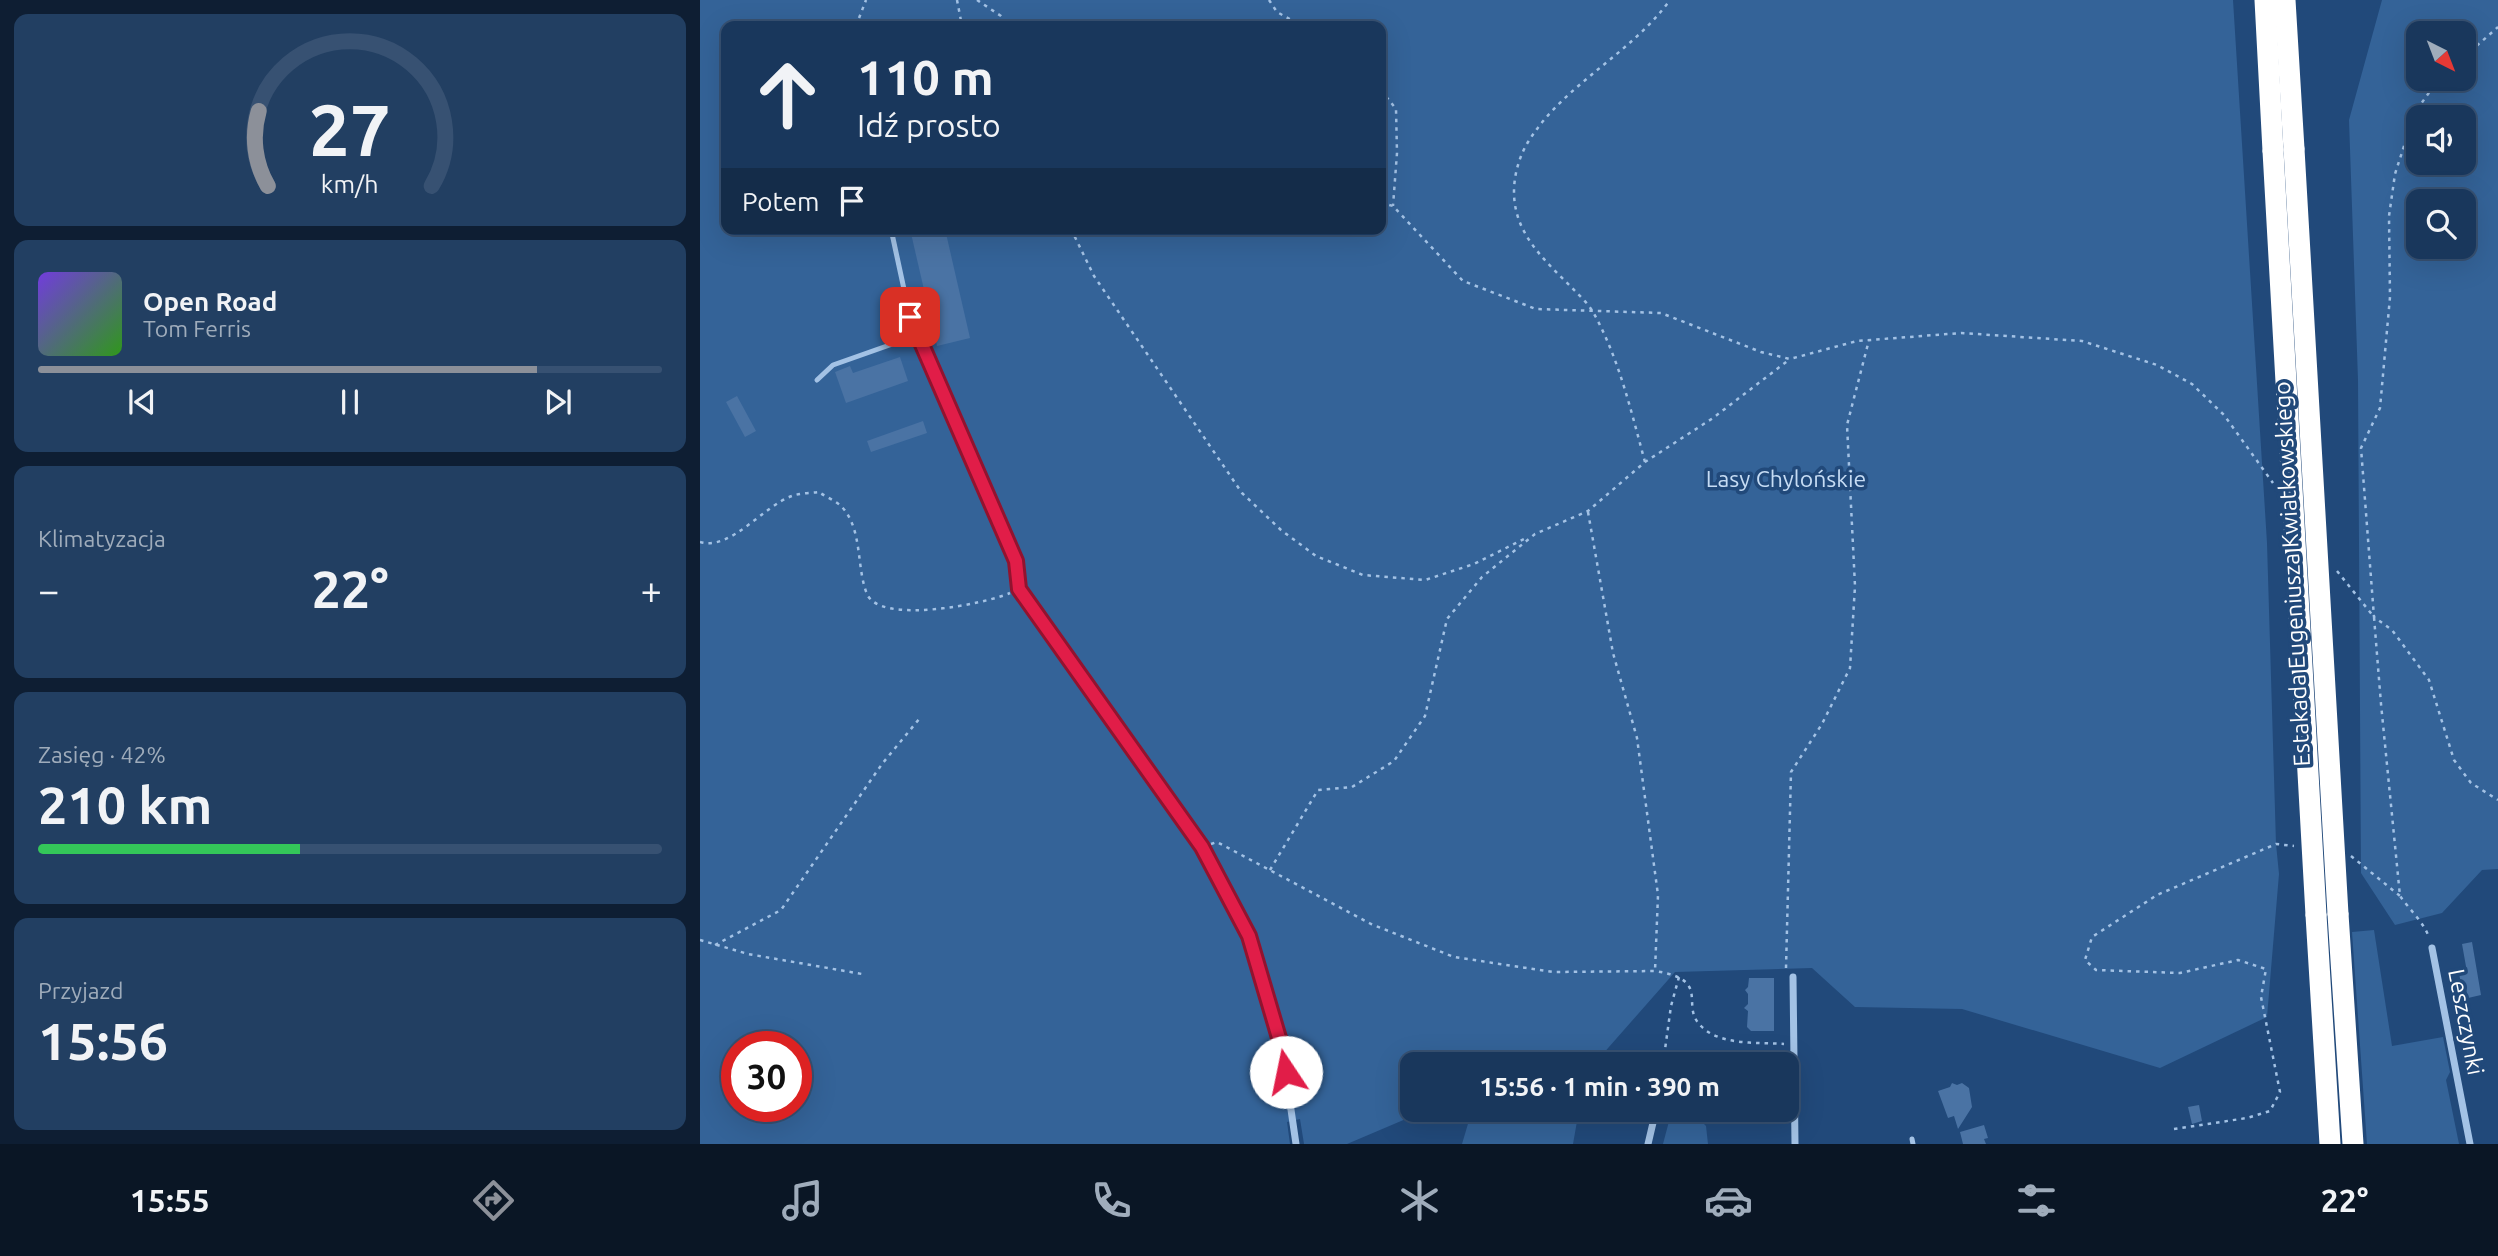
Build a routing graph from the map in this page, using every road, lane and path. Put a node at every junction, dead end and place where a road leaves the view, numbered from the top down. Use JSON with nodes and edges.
{"nodes":[{"id":1,"x":866,"y":0,"type":"edge"},
{"id":2,"x":957,"y":0,"type":"edge"},
{"id":3,"x":977,"y":0,"type":"edge"},
{"id":4,"x":1269,"y":0,"type":"edge"},
{"id":5,"x":1670,"y":0,"type":"edge"},
{"id":6,"x":2265,"y":0,"type":"edge"},
{"id":7,"x":2286,"y":0,"type":"edge"},
{"id":8,"x":858,"y":21,"type":"edge"},
{"id":9,"x":961,"y":21,"type":"edge"},
{"id":10,"x":1006,"y":21,"type":"edge"},
{"id":11,"x":1293,"y":21,"type":"edge"},
{"id":12,"x":2498,"y":27,"type":"edge"},
{"id":13,"x":2476,"y":46,"type":"edge"},
{"id":14,"x":2430,"y":91,"type":"edge"},
{"id":15,"x":1386,"y":96,"type":"edge"},
{"id":16,"x":1386,"y":204,"type":"edge"},
{"id":17,"x":1393,"y":205,"type":"junction"},
{"id":18,"x":892,"y":235,"type":"edge"},
{"id":19,"x":1074,"y":235,"type":"edge"},
{"id":20,"x":1592,"y":310,"type":"junction"},
{"id":21,"x":918,"y":335,"type":"junction"},
{"id":22,"x":1869,"y":340,"type":"junction"},
{"id":23,"x":1790,"y":359,"type":"junction"},
{"id":24,"x":817,"y":380,"type":"dead end"},
{"id":25,"x":1645,"y":462,"type":"junction"},
{"id":26,"x":2280,"y":492,"type":"dead end"},
{"id":27,"x":1588,"y":511,"type":"junction"},
{"id":28,"x":1535,"y":534,"type":"junction"},
{"id":29,"x":700,"y":542,"type":"edge"},
{"id":30,"x":2333,"y":565,"type":"dead end"},
{"id":31,"x":1019,"y":589,"type":"junction"},
{"id":32,"x":2374,"y":617,"type":"junction"},
{"id":33,"x":920,"y":718,"type":"dead end"},
{"id":34,"x":2498,"y":800,"type":"edge"},
{"id":35,"x":1202,"y":847,"type":"junction"},
{"id":36,"x":2300,"y":847,"type":"dead end"},
{"id":37,"x":2346,"y":852,"type":"dead end"},
{"id":38,"x":1270,"y":870,"type":"junction"},
{"id":39,"x":2400,"y":896,"type":"junction"},
{"id":40,"x":700,"y":940,"type":"edge"},
{"id":41,"x":715,"y":945,"type":"junction"},
{"id":42,"x":2432,"y":948,"type":"joint"},
{"id":43,"x":1656,"y":971,"type":"junction"},
{"id":44,"x":862,"y":974,"type":"dead end"},
{"id":45,"x":1679,"y":977,"type":"junction"},
{"id":46,"x":1793,"y":977,"type":"joint"},
{"id":47,"x":1794,"y":1045,"type":"junction"},
{"id":48,"x":1665,"y":1052,"type":"edge"},
{"id":49,"x":1653,"y":1122,"type":"edge"},
{"id":50,"x":2174,"y":1129,"type":"dead end"},
{"id":51,"x":1296,"y":1144,"type":"edge"},
{"id":52,"x":1648,"y":1144,"type":"edge"},
{"id":53,"x":1795,"y":1144,"type":"edge"},
{"id":54,"x":2330,"y":1144,"type":"edge"},
{"id":55,"x":2353,"y":1144,"type":"edge"},
{"id":56,"x":2470,"y":1144,"type":"edge"}],
"edges":[{"from":1,"to":8,"type":"path"},
{"from":2,"to":9,"type":"path"},
{"from":3,"to":10,"type":"path"},
{"from":4,"to":11,"type":"path"},
{"from":5,"to":20,"type":"path"},
{"from":6,"to":54,"type":"highway","name":"Estakada Eugeniusza Kwiatkowskiego","bridge":true},
{"from":7,"to":55,"type":"highway","name":"Estakada Eugeniusza Kwiatkowskiego","bridge":true},
{"from":12,"to":13,"type":"path"},
{"from":14,"to":32,"type":"path"},
{"from":15,"to":17,"type":"path"},
{"from":16,"to":17,"type":"path"},
{"from":17,"to":20,"type":"path"},
{"from":18,"to":21,"type":"lane"},
{"from":19,"to":28,"type":"path"},
{"from":20,"to":23,"type":"path"},
{"from":20,"to":25,"type":"path"},
{"from":21,"to":24,"type":"lane"},
{"from":21,"to":31,"type":"lane"},
{"from":22,"to":23,"type":"path"},
{"from":22,"to":26,"type":"path"},
{"from":22,"to":46,"type":"path"},
{"from":23,"to":25,"type":"path"},
{"from":25,"to":27,"type":"path"},
{"from":27,"to":28,"type":"path"},
{"from":27,"to":43,"type":"path"},
{"from":28,"to":38,"type":"path"},
{"from":29,"to":31,"type":"path"},
{"from":30,"to":32,"type":"path"},
{"from":31,"to":35,"type":"lane"},
{"from":32,"to":34,"type":"path"},
{"from":32,"to":39,"type":"path"},
{"from":33,"to":41,"type":"path"},
{"from":35,"to":38,"type":"path"},
{"from":35,"to":51,"type":"street"},
{"from":36,"to":50,"type":"path"},
{"from":37,"to":39,"type":"path"},
{"from":38,"to":43,"type":"path"},
{"from":39,"to":42,"type":"path"},
{"from":40,"to":41,"type":"path"},
{"from":41,"to":44,"type":"path"},
{"from":42,"to":56,"type":"street","name":"Leszczynki"},
{"from":43,"to":45,"type":"path"},
{"from":45,"to":47,"type":"path"},
{"from":45,"to":48,"type":"path"},
{"from":46,"to":47,"type":"street"},
{"from":47,"to":53,"type":"street"},
{"from":49,"to":52,"type":"street"}]}
